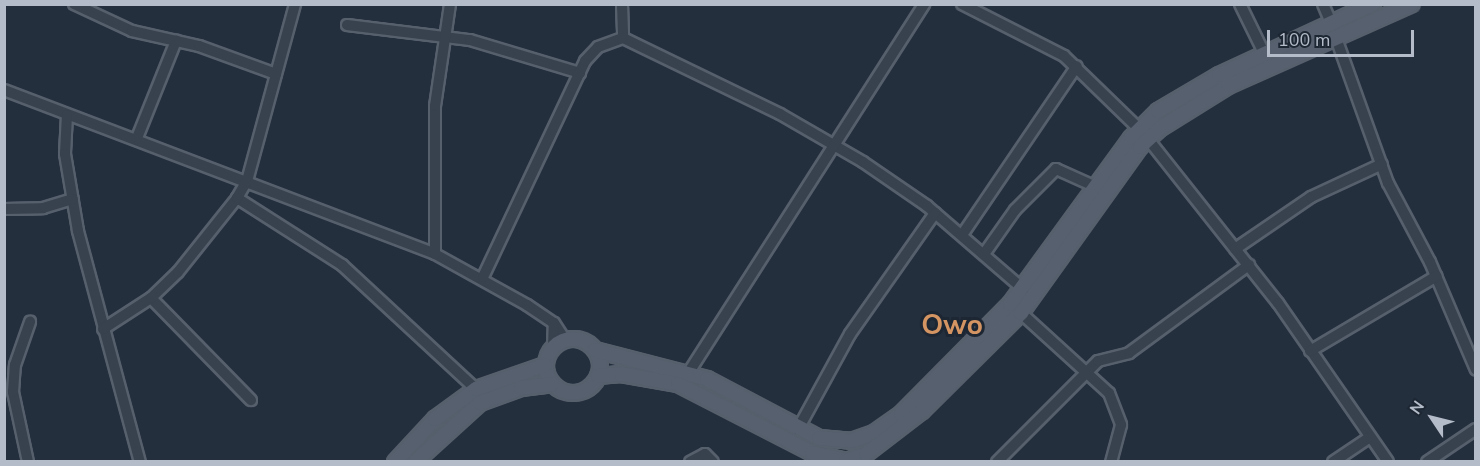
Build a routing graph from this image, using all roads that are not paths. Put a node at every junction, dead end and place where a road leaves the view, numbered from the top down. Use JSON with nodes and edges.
{"nodes":[{"id":1,"x":75,"y":4,"type":"edge"},
{"id":2,"x":295,"y":4,"type":"edge"},
{"id":3,"x":450,"y":4,"type":"edge"},
{"id":4,"x":622,"y":4,"type":"edge"},
{"id":5,"x":924,"y":4,"type":"edge"},
{"id":6,"x":962,"y":4,"type":"edge"},
{"id":7,"x":1240,"y":4,"type":"edge"},
{"id":8,"x":1323,"y":4,"type":"edge"},
{"id":9,"x":1373,"y":4,"type":"edge"},
{"id":10,"x":1412,"y":4,"type":"edge"},
{"id":11,"x":1331,"y":23,"type":"junction"},
{"id":12,"x":347,"y":25,"type":"dead end"},
{"id":13,"x":445,"y":37,"type":"junction"},
{"id":14,"x":623,"y":38,"type":"junction"},
{"id":15,"x":1336,"y":38,"type":"junction"},
{"id":16,"x":176,"y":41,"type":"junction"},
{"id":17,"x":1264,"y":53,"type":"junction"},
{"id":18,"x":1077,"y":66,"type":"junction"},
{"id":19,"x":580,"y":73,"type":"junction"},
{"id":20,"x":276,"y":74,"type":"junction"},
{"id":21,"x":4,"y":90,"type":"edge"},
{"id":22,"x":67,"y":115,"type":"junction"},
{"id":23,"x":1144,"y":134,"type":"junction"},
{"id":24,"x":137,"y":138,"type":"junction"},
{"id":25,"x":832,"y":144,"type":"junction"},
{"id":26,"x":1382,"y":164,"type":"junction"},
{"id":27,"x":247,"y":181,"type":"junction"},
{"id":28,"x":1096,"y":187,"type":"junction"},
{"id":29,"x":237,"y":198,"type":"junction"},
{"id":30,"x":73,"y":199,"type":"junction"},
{"id":31,"x":4,"y":209,"type":"edge"},
{"id":32,"x":935,"y":213,"type":"junction"},
{"id":33,"x":962,"y":235,"type":"junction"},
{"id":34,"x":1236,"y":249,"type":"junction"},
{"id":35,"x":435,"y":254,"type":"junction"},
{"id":36,"x":984,"y":254,"type":"junction"},
{"id":37,"x":1249,"y":265,"type":"junction"},
{"id":38,"x":1437,"y":276,"type":"junction"},
{"id":39,"x":483,"y":277,"type":"junction"},
{"id":40,"x":1023,"y":288,"type":"junction"},
{"id":41,"x":151,"y":298,"type":"junction"},
{"id":42,"x":1022,"y":313,"type":"junction"},
{"id":43,"x":30,"y":322,"type":"dead end"},
{"id":44,"x":999,"y":326,"type":"junction"},
{"id":45,"x":103,"y":329,"type":"junction"},
{"id":46,"x":559,"y":343,"type":"junction"},
{"id":47,"x":595,"y":350,"type":"junction"},
{"id":48,"x":1310,"y":351,"type":"junction"},
{"id":49,"x":545,"y":365,"type":"junction"},
{"id":50,"x":1476,"y":370,"type":"edge"},
{"id":51,"x":1087,"y":371,"type":"junction"},
{"id":52,"x":689,"y":372,"type":"junction"},
{"id":53,"x":598,"y":376,"type":"junction"},
{"id":54,"x":552,"y":384,"type":"junction"},
{"id":55,"x":476,"y":389,"type":"junction"},
{"id":56,"x":251,"y":400,"type":"dead end"},
{"id":57,"x":798,"y":429,"type":"junction"},
{"id":58,"x":1475,"y":430,"type":"edge"},
{"id":59,"x":1370,"y":437,"type":"junction"},
{"id":60,"x":842,"y":461,"type":"edge"},
{"id":61,"x":28,"y":462,"type":"edge"},
{"id":62,"x":140,"y":462,"type":"edge"},
{"id":63,"x":396,"y":462,"type":"edge"},
{"id":64,"x":415,"y":462,"type":"edge"},
{"id":65,"x":690,"y":462,"type":"edge"},
{"id":66,"x":713,"y":462,"type":"edge"},
{"id":67,"x":997,"y":462,"type":"edge"},
{"id":68,"x":1111,"y":462,"type":"edge"},
{"id":69,"x":1333,"y":462,"type":"edge"},
{"id":70,"x":1388,"y":462,"type":"edge"},
{"id":71,"x":1427,"y":462,"type":"edge"}],
"edges":[{"from":1,"to":16,"type":"street"},
{"from":2,"to":20,"type":"street"},
{"from":3,"to":13,"type":"street"},
{"from":4,"to":14,"type":"street"},
{"from":5,"to":25,"type":"street"},
{"from":6,"to":18,"type":"street"},
{"from":7,"to":17,"type":"street"},
{"from":8,"to":11,"type":"street"},
{"from":9,"to":11,"type":"main road"},
{"from":10,"to":15,"type":"main road"},
{"from":11,"to":17,"type":"main road"},
{"from":12,"to":13,"type":"street"},
{"from":13,"to":19,"type":"street"},
{"from":13,"to":35,"type":"street"},
{"from":14,"to":19,"type":"street"},
{"from":14,"to":25,"type":"street"},
{"from":15,"to":23,"type":"main road"},
{"from":15,"to":26,"type":"street"},
{"from":16,"to":20,"type":"street"},
{"from":16,"to":24,"type":"street"},
{"from":17,"to":23,"type":"main road"},
{"from":18,"to":23,"type":"street"},
{"from":18,"to":33,"type":"street"},
{"from":19,"to":39,"type":"street"},
{"from":20,"to":27,"type":"street"},
{"from":21,"to":22,"type":"street"},
{"from":22,"to":24,"type":"street"},
{"from":22,"to":30,"type":"street"},
{"from":23,"to":28,"type":"main road"},
{"from":23,"to":34,"type":"street"},
{"from":23,"to":42,"type":"main road"},
{"from":24,"to":27,"type":"street"},
{"from":25,"to":32,"type":"street"},
{"from":25,"to":52,"type":"street"},
{"from":26,"to":34,"type":"street"},
{"from":26,"to":38,"type":"street"},
{"from":27,"to":29,"type":"street"},
{"from":27,"to":35,"type":"street"},
{"from":28,"to":36,"type":"street"},
{"from":28,"to":40,"type":"main road"},
{"from":29,"to":41,"type":"street"},
{"from":29,"to":55,"type":"street"},
{"from":30,"to":31,"type":"street"},
{"from":30,"to":45,"type":"street"},
{"from":32,"to":33,"type":"street"},
{"from":32,"to":57,"type":"street"},
{"from":33,"to":36,"type":"street"},
{"from":34,"to":37,"type":"street"},
{"from":35,"to":39,"type":"street"},
{"from":36,"to":40,"type":"street"},
{"from":37,"to":48,"type":"street"},
{"from":37,"to":51,"type":"street"},
{"from":38,"to":48,"type":"street"},
{"from":38,"to":50,"type":"street"},
{"from":39,"to":46,"type":"street"},
{"from":40,"to":44,"type":"main road"},
{"from":41,"to":45,"type":"street"},
{"from":41,"to":56,"type":"street"},
{"from":42,"to":44,"type":"main road"},
{"from":42,"to":51,"type":"street"},
{"from":43,"to":61,"type":"street"},
{"from":44,"to":57,"type":"main road"},
{"from":44,"to":60,"type":"main road"},
{"from":45,"to":62,"type":"street"},
{"from":46,"to":47,"type":"main road"},
{"from":46,"to":49,"type":"main road"},
{"from":47,"to":52,"type":"main road"},
{"from":47,"to":53,"type":"main road"},
{"from":48,"to":59,"type":"street"},
{"from":49,"to":54,"type":"main road"},
{"from":49,"to":55,"type":"main road"},
{"from":51,"to":67,"type":"street"},
{"from":51,"to":68,"type":"street"},
{"from":52,"to":57,"type":"main road"},
{"from":53,"to":54,"type":"main road"},
{"from":53,"to":60,"type":"main road"},
{"from":54,"to":64,"type":"main road"},
{"from":55,"to":63,"type":"main road"},
{"from":58,"to":71,"type":"street"},
{"from":59,"to":69,"type":"street"},
{"from":59,"to":70,"type":"street"},
{"from":65,"to":66,"type":"street"}]}
